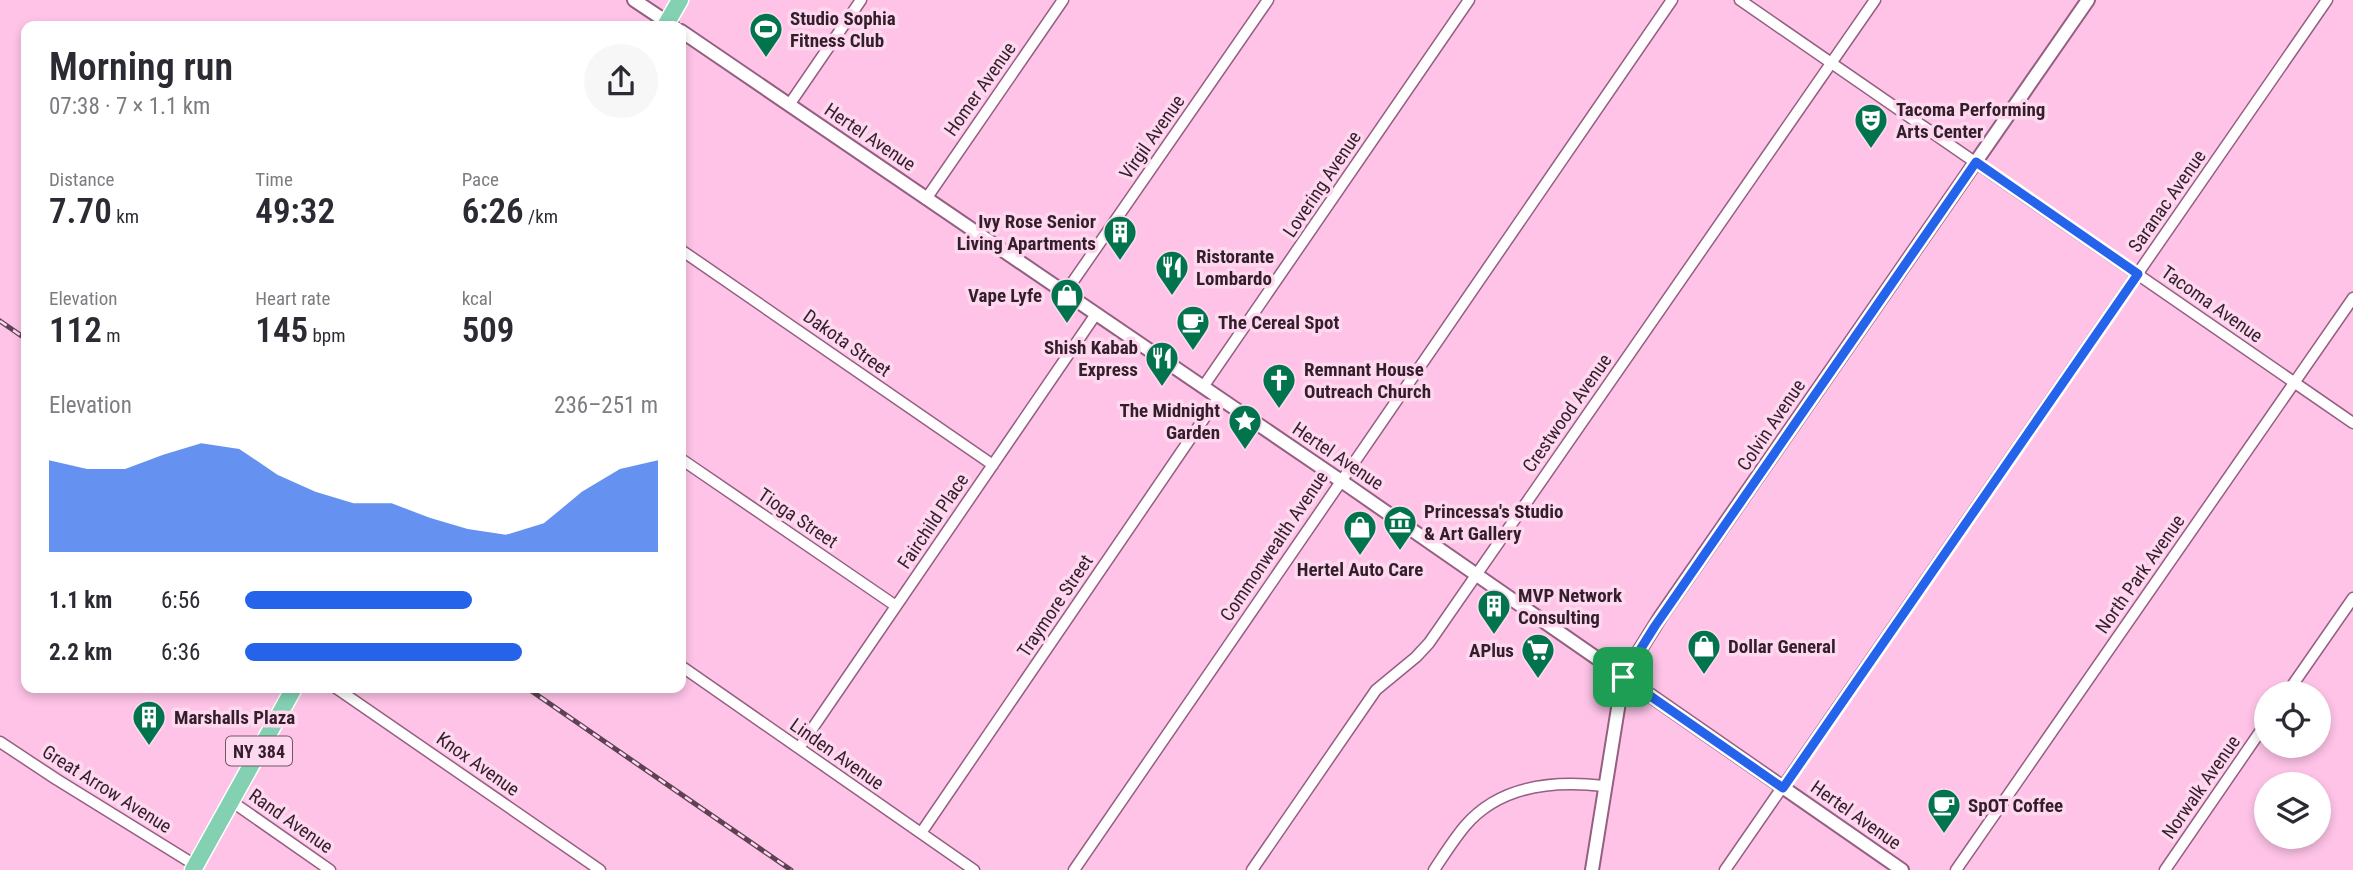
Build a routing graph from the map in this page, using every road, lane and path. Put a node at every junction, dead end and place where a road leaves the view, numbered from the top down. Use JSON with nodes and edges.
{"nodes":[{"id":1,"x":634,"y":0,"type":"edge"},
{"id":2,"x":680,"y":0,"type":"edge"},
{"id":3,"x":861,"y":0,"type":"edge"},
{"id":4,"x":1063,"y":0,"type":"edge"},
{"id":5,"x":1268,"y":0,"type":"edge"},
{"id":6,"x":1469,"y":0,"type":"edge"},
{"id":7,"x":1672,"y":0,"type":"edge"},
{"id":8,"x":1740,"y":0,"type":"edge"},
{"id":9,"x":1875,"y":0,"type":"edge"},
{"id":10,"x":2088,"y":0,"type":"edge"},
{"id":11,"x":2327,"y":0,"type":"edge"},
{"id":12,"x":664,"y":21,"type":"edge"},
{"id":13,"x":673,"y":21,"type":"edge"},
{"id":14,"x":686,"y":36,"type":"edge"},
{"id":15,"x":1831,"y":63,"type":"junction"},
{"id":16,"x":789,"y":105,"type":"junction"},
{"id":17,"x":1976,"y":162,"type":"junction"},
{"id":18,"x":926,"y":199,"type":"junction"},
{"id":19,"x":686,"y":253,"type":"edge"},
{"id":20,"x":2138,"y":274,"type":"junction"},
{"id":21,"x":1065,"y":293,"type":"junction"},
{"id":22,"x":2353,"y":298,"type":"edge"},
{"id":23,"x":1096,"y":314,"type":"junction"},
{"id":24,"x":2294,"y":383,"type":"junction"},
{"id":25,"x":1203,"y":387,"type":"junction"},
{"id":26,"x":1218,"y":398,"type":"junction"},
{"id":27,"x":2353,"y":423,"type":"edge"},
{"id":28,"x":686,"y":462,"type":"edge"},
{"id":29,"x":993,"y":465,"type":"junction"},
{"id":30,"x":1340,"y":481,"type":"junction"},
{"id":31,"x":1477,"y":575,"type":"junction"},
{"id":32,"x":2353,"y":598,"type":"edge"},
{"id":33,"x":896,"y":606,"type":"junction"},
{"id":34,"x":686,"y":669,"type":"edge"},
{"id":35,"x":1623,"y":677,"type":"junction"},
{"id":36,"x":2295,"y":681,"type":"edge"},
{"id":37,"x":291,"y":693,"type":"edge"},
{"id":38,"x":343,"y":693,"type":"edge"},
{"id":39,"x":2254,"y":740,"type":"edge"},
{"id":40,"x":0,"y":742,"type":"edge"},
{"id":41,"x":799,"y":748,"type":"junction"},
{"id":42,"x":1604,"y":786,"type":"junction"},
{"id":43,"x":1783,"y":788,"type":"junction"},
{"id":44,"x":231,"y":801,"type":"junction"},
{"id":45,"x":921,"y":833,"type":"junction"},
{"id":46,"x":194,"y":868,"type":"edge"},
{"id":47,"x":330,"y":870,"type":"edge"},
{"id":48,"x":600,"y":870,"type":"edge"},
{"id":49,"x":974,"y":870,"type":"edge"},
{"id":50,"x":1074,"y":870,"type":"edge"},
{"id":51,"x":1252,"y":870,"type":"edge"},
{"id":52,"x":1434,"y":870,"type":"edge"},
{"id":53,"x":1592,"y":870,"type":"edge"},
{"id":54,"x":1725,"y":870,"type":"edge"},
{"id":55,"x":1902,"y":870,"type":"edge"},
{"id":56,"x":1956,"y":870,"type":"edge"},
{"id":57,"x":2165,"y":870,"type":"edge"}],
"edges":[{"from":1,"to":12,"type":"street","name":"Hertel Avenue"},
{"from":2,"to":13,"type":"main road"},
{"from":3,"to":16,"type":"street"},
{"from":4,"to":18,"type":"street","name":"Homer Avenue"},
{"from":5,"to":21,"type":"street","name":"Virgil Avenue"},
{"from":6,"to":25,"type":"street","name":"Lovering Avenue"},
{"from":7,"to":30,"type":"street","name":"Commonwealth Avenue"},
{"from":8,"to":15,"type":"street","name":"Tacoma Avenue"},
{"from":9,"to":15,"type":"street","name":"Crestwood Avenue"},
{"from":10,"to":17,"type":"street","name":"Colvin Avenue"},
{"from":11,"to":20,"type":"street","name":"Saranac Avenue"},
{"from":14,"to":16,"type":"street","name":"Hertel Avenue"},
{"from":15,"to":17,"type":"street","name":"Tacoma Avenue"},
{"from":15,"to":31,"type":"street","name":"Crestwood Avenue"},
{"from":16,"to":18,"type":"street","name":"Hertel Avenue"},
{"from":17,"to":20,"type":"street","name":"Tacoma Avenue"},
{"from":17,"to":35,"type":"street","name":"Colvin Avenue"},
{"from":18,"to":21,"type":"street","name":"Hertel Avenue"},
{"from":19,"to":29,"type":"street","name":"Dakota Street"},
{"from":20,"to":24,"type":"street","name":"Tacoma Avenue"},
{"from":20,"to":43,"type":"street","name":"Saranac Avenue"},
{"from":21,"to":23,"type":"street","name":"Hertel Avenue"},
{"from":22,"to":24,"type":"street","name":"North Park Avenue"},
{"from":23,"to":25,"type":"street","name":"Hertel Avenue"},
{"from":23,"to":29,"type":"street","name":"Fairchild Place"},
{"from":24,"to":27,"type":"street","name":"Tacoma Avenue"},
{"from":24,"to":56,"type":"street","name":"North Park Avenue"},
{"from":25,"to":26,"type":"street","name":"Hertel Avenue"},
{"from":26,"to":30,"type":"street","name":"Hertel Avenue"},
{"from":26,"to":45,"type":"street","name":"Traymore Street"},
{"from":28,"to":33,"type":"street","name":"Tioga Street"},
{"from":29,"to":33,"type":"street","name":"Fairchild Place"},
{"from":30,"to":31,"type":"street","name":"Hertel Avenue"},
{"from":30,"to":50,"type":"street","name":"Commonwealth Avenue"},
{"from":31,"to":35,"type":"street","name":"Hertel Avenue"},
{"from":31,"to":51,"type":"street","name":"Crestwood Avenue"},
{"from":32,"to":36,"type":"street"},
{"from":33,"to":41,"type":"street","name":"Fairchild Place"},
{"from":34,"to":41,"type":"street","name":"Linden Avenue"},
{"from":35,"to":42,"type":"street","name":"Colvin Avenue"},
{"from":35,"to":43,"type":"street","name":"Hertel Avenue"},
{"from":37,"to":44,"type":"main road","number":"NY 384"},
{"from":38,"to":48,"type":"street","name":"Knox Avenue"},
{"from":39,"to":57,"type":"street","name":"Norwalk Avenue"},
{"from":40,"to":46,"type":"street","name":"Great Arrow Avenue"},
{"from":41,"to":45,"type":"street","name":"Linden Avenue"},
{"from":42,"to":52,"type":"street"},
{"from":42,"to":53,"type":"street","name":"Colvin Avenue"},
{"from":43,"to":54,"type":"street","name":"Saranac Avenue"},
{"from":43,"to":55,"type":"street","name":"Hertel Avenue"},
{"from":44,"to":46,"type":"main road","number":"NY 384"},
{"from":44,"to":47,"type":"street","name":"Rand Avenue"},
{"from":45,"to":49,"type":"street","name":"Linden Avenue"}]}
